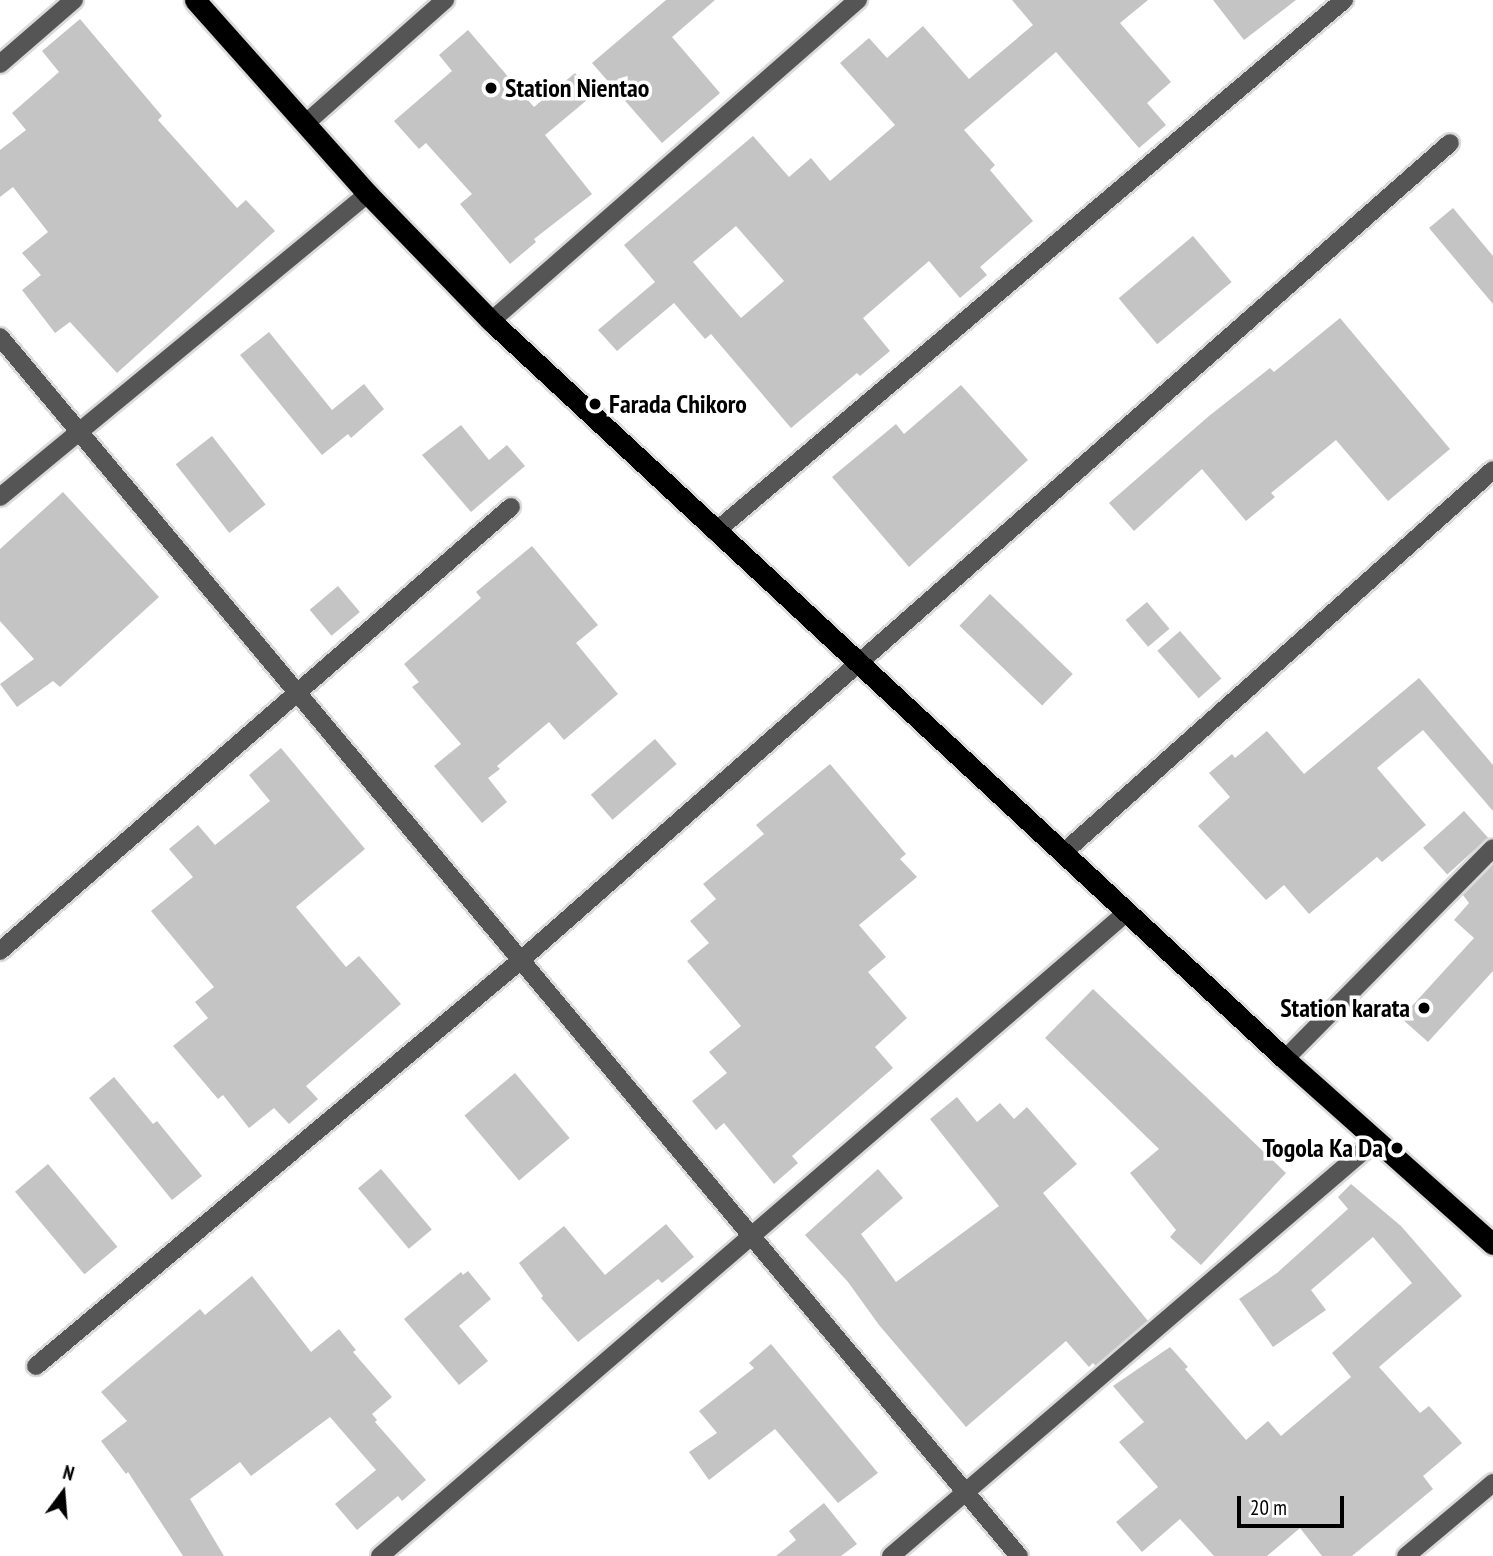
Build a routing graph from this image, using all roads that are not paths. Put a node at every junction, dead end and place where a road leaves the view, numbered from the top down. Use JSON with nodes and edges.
{"nodes":[{"id":1,"x":74,"y":0,"type":"edge"},
{"id":2,"x":195,"y":0,"type":"edge"},
{"id":3,"x":445,"y":0,"type":"edge"},
{"id":4,"x":858,"y":0,"type":"edge"},
{"id":5,"x":1344,"y":0,"type":"edge"},
{"id":6,"x":0,"y":64,"type":"edge"},
{"id":7,"x":306,"y":123,"type":"junction"},
{"id":8,"x":1450,"y":143,"type":"dead end"},
{"id":9,"x":369,"y":194,"type":"junction"},
{"id":10,"x":491,"y":321,"type":"junction"},
{"id":11,"x":0,"y":337,"type":"edge"},
{"id":12,"x":79,"y":432,"type":"junction"},
{"id":13,"x":1493,"y":470,"type":"edge"},
{"id":14,"x":0,"y":497,"type":"edge"},
{"id":15,"x":511,"y":507,"type":"dead end"},
{"id":16,"x":715,"y":532,"type":"junction"},
{"id":17,"x":858,"y":664,"type":"junction"},
{"id":18,"x":298,"y":693,"type":"junction"},
{"id":19,"x":1493,"y":848,"type":"edge"},
{"id":20,"x":1062,"y":854,"type":"junction"},
{"id":21,"x":1126,"y":913,"type":"junction"},
{"id":22,"x":0,"y":951,"type":"edge"},
{"id":23,"x":521,"y":960,"type":"junction"},
{"id":24,"x":1284,"y":1059,"type":"junction"},
{"id":25,"x":1375,"y":1141,"type":"junction"},
{"id":26,"x":1490,"y":1236,"type":"edge"},
{"id":27,"x":752,"y":1237,"type":"junction"},
{"id":28,"x":36,"y":1366,"type":"dead end"},
{"id":29,"x":1493,"y":1483,"type":"edge"},
{"id":30,"x":965,"y":1492,"type":"junction"},
{"id":31,"x":380,"y":1556,"type":"edge"},
{"id":32,"x":891,"y":1556,"type":"edge"},
{"id":33,"x":1019,"y":1556,"type":"edge"},
{"id":34,"x":1406,"y":1556,"type":"edge"}],
"edges":[{"from":1,"to":6,"type":"street"},
{"from":2,"to":7,"type":"highway"},
{"from":3,"to":7,"type":"street"},
{"from":4,"to":10,"type":"street"},
{"from":5,"to":16,"type":"street"},
{"from":7,"to":9,"type":"highway"},
{"from":8,"to":17,"type":"street"},
{"from":9,"to":10,"type":"highway"},
{"from":9,"to":12,"type":"street"},
{"from":10,"to":16,"type":"highway"},
{"from":11,"to":12,"type":"street"},
{"from":12,"to":14,"type":"street"},
{"from":12,"to":18,"type":"street"},
{"from":13,"to":20,"type":"street"},
{"from":15,"to":18,"type":"street"},
{"from":16,"to":17,"type":"highway"},
{"from":17,"to":20,"type":"highway"},
{"from":17,"to":23,"type":"street"},
{"from":18,"to":22,"type":"street"},
{"from":18,"to":23,"type":"street"},
{"from":19,"to":24,"type":"street"},
{"from":20,"to":21,"type":"highway"},
{"from":21,"to":24,"type":"highway"},
{"from":21,"to":27,"type":"street"},
{"from":23,"to":27,"type":"street"},
{"from":23,"to":28,"type":"street"},
{"from":24,"to":25,"type":"highway"},
{"from":25,"to":26,"type":"highway"},
{"from":25,"to":30,"type":"street"},
{"from":27,"to":30,"type":"street"},
{"from":27,"to":31,"type":"street"},
{"from":29,"to":34,"type":"street"},
{"from":30,"to":32,"type":"street"},
{"from":30,"to":33,"type":"street"}]}
